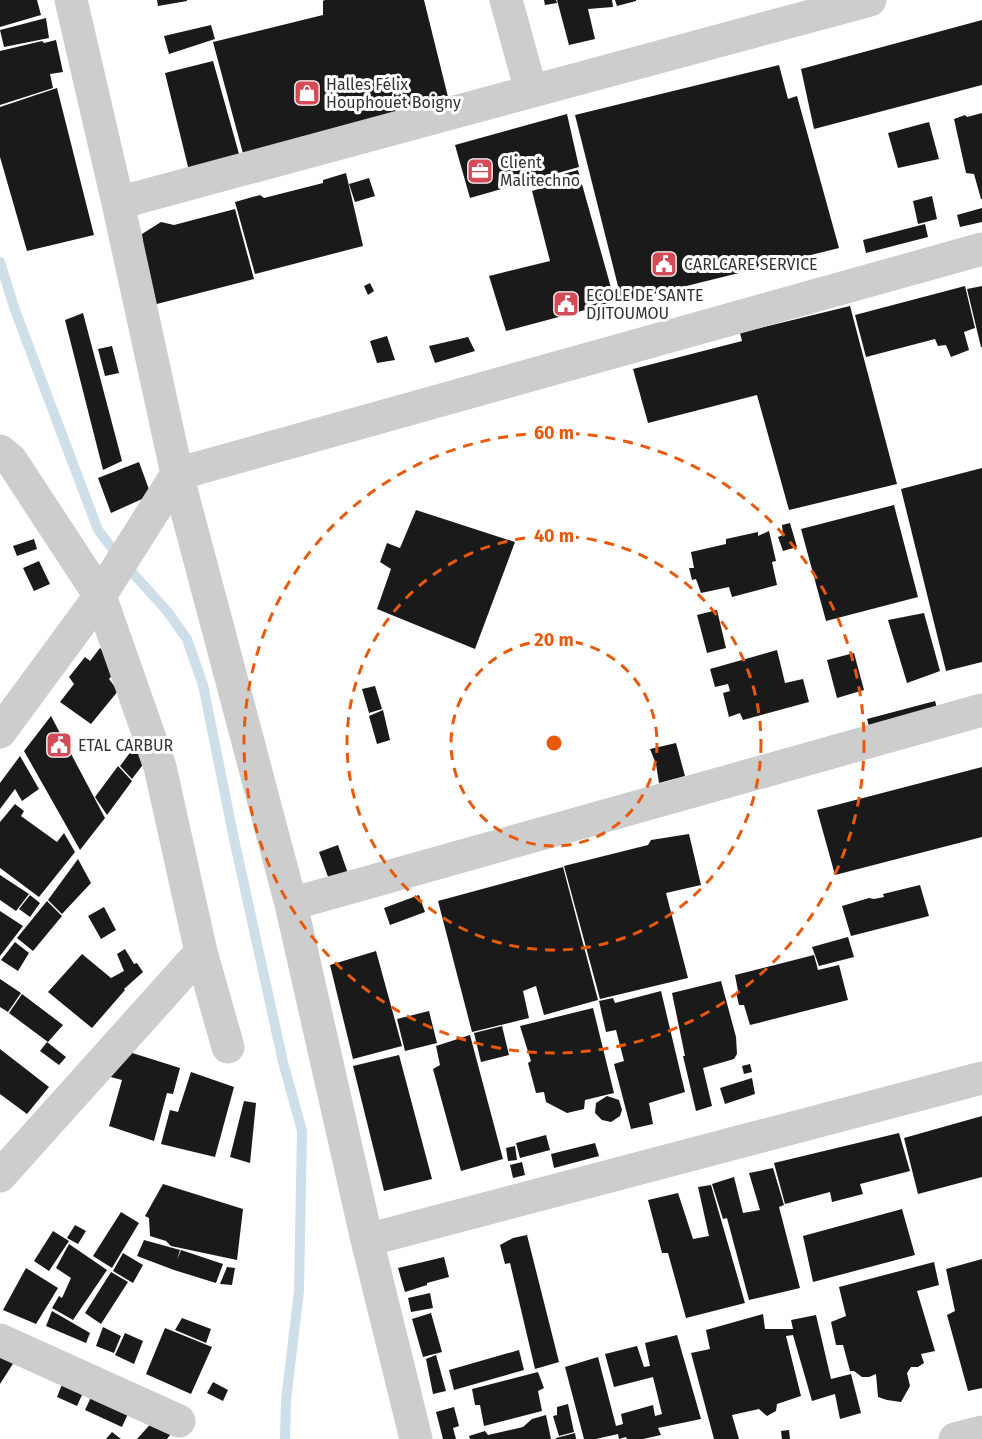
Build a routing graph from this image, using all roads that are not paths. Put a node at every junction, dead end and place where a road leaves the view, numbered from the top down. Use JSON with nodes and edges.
{"nodes":[{"id":1,"x":70,"y":0,"type":"edge"},
{"id":2,"x":506,"y":0,"type":"edge"},
{"id":3,"x":870,"y":0,"type":"edge"},
{"id":4,"x":531,"y":91,"type":"junction"},
{"id":5,"x":118,"y":204,"type":"junction"},
{"id":6,"x":982,"y":249,"type":"edge"},
{"id":7,"x":0,"y":451,"type":"edge"},
{"id":8,"x":171,"y":484,"type":"junction"},
{"id":9,"x":100,"y":597,"type":"junction"},
{"id":10,"x":982,"y":710,"type":"edge"},
{"id":11,"x":0,"y":732,"type":"edge"},
{"id":12,"x":291,"y":904,"type":"junction"},
{"id":13,"x":201,"y":952,"type":"junction"},
{"id":14,"x":228,"y":1047,"type":"dead end"},
{"id":15,"x":982,"y":1078,"type":"edge"},
{"id":16,"x":0,"y":1176,"type":"edge"},
{"id":17,"x":367,"y":1240,"type":"junction"},
{"id":18,"x":0,"y":1340,"type":"edge"},
{"id":19,"x":179,"y":1420,"type":"dead end"},
{"id":20,"x":982,"y":1432,"type":"edge"},
{"id":21,"x":417,"y":1439,"type":"edge"},
{"id":22,"x":956,"y":1439,"type":"edge"}],
"edges":[{"from":1,"to":5,"type":"street"},
{"from":2,"to":4,"type":"street"},
{"from":3,"to":4,"type":"street"},
{"from":4,"to":5,"type":"street"},
{"from":5,"to":8,"type":"street"},
{"from":6,"to":8,"type":"street"},
{"from":7,"to":9,"type":"street"},
{"from":8,"to":9,"type":"street"},
{"from":8,"to":12,"type":"street"},
{"from":9,"to":11,"type":"street"},
{"from":9,"to":13,"type":"street"},
{"from":10,"to":12,"type":"street"},
{"from":12,"to":17,"type":"street"},
{"from":13,"to":14,"type":"street"},
{"from":13,"to":16,"type":"street"},
{"from":15,"to":17,"type":"street"},
{"from":17,"to":21,"type":"street"},
{"from":18,"to":19,"type":"street"},
{"from":20,"to":22,"type":"street"}]}
